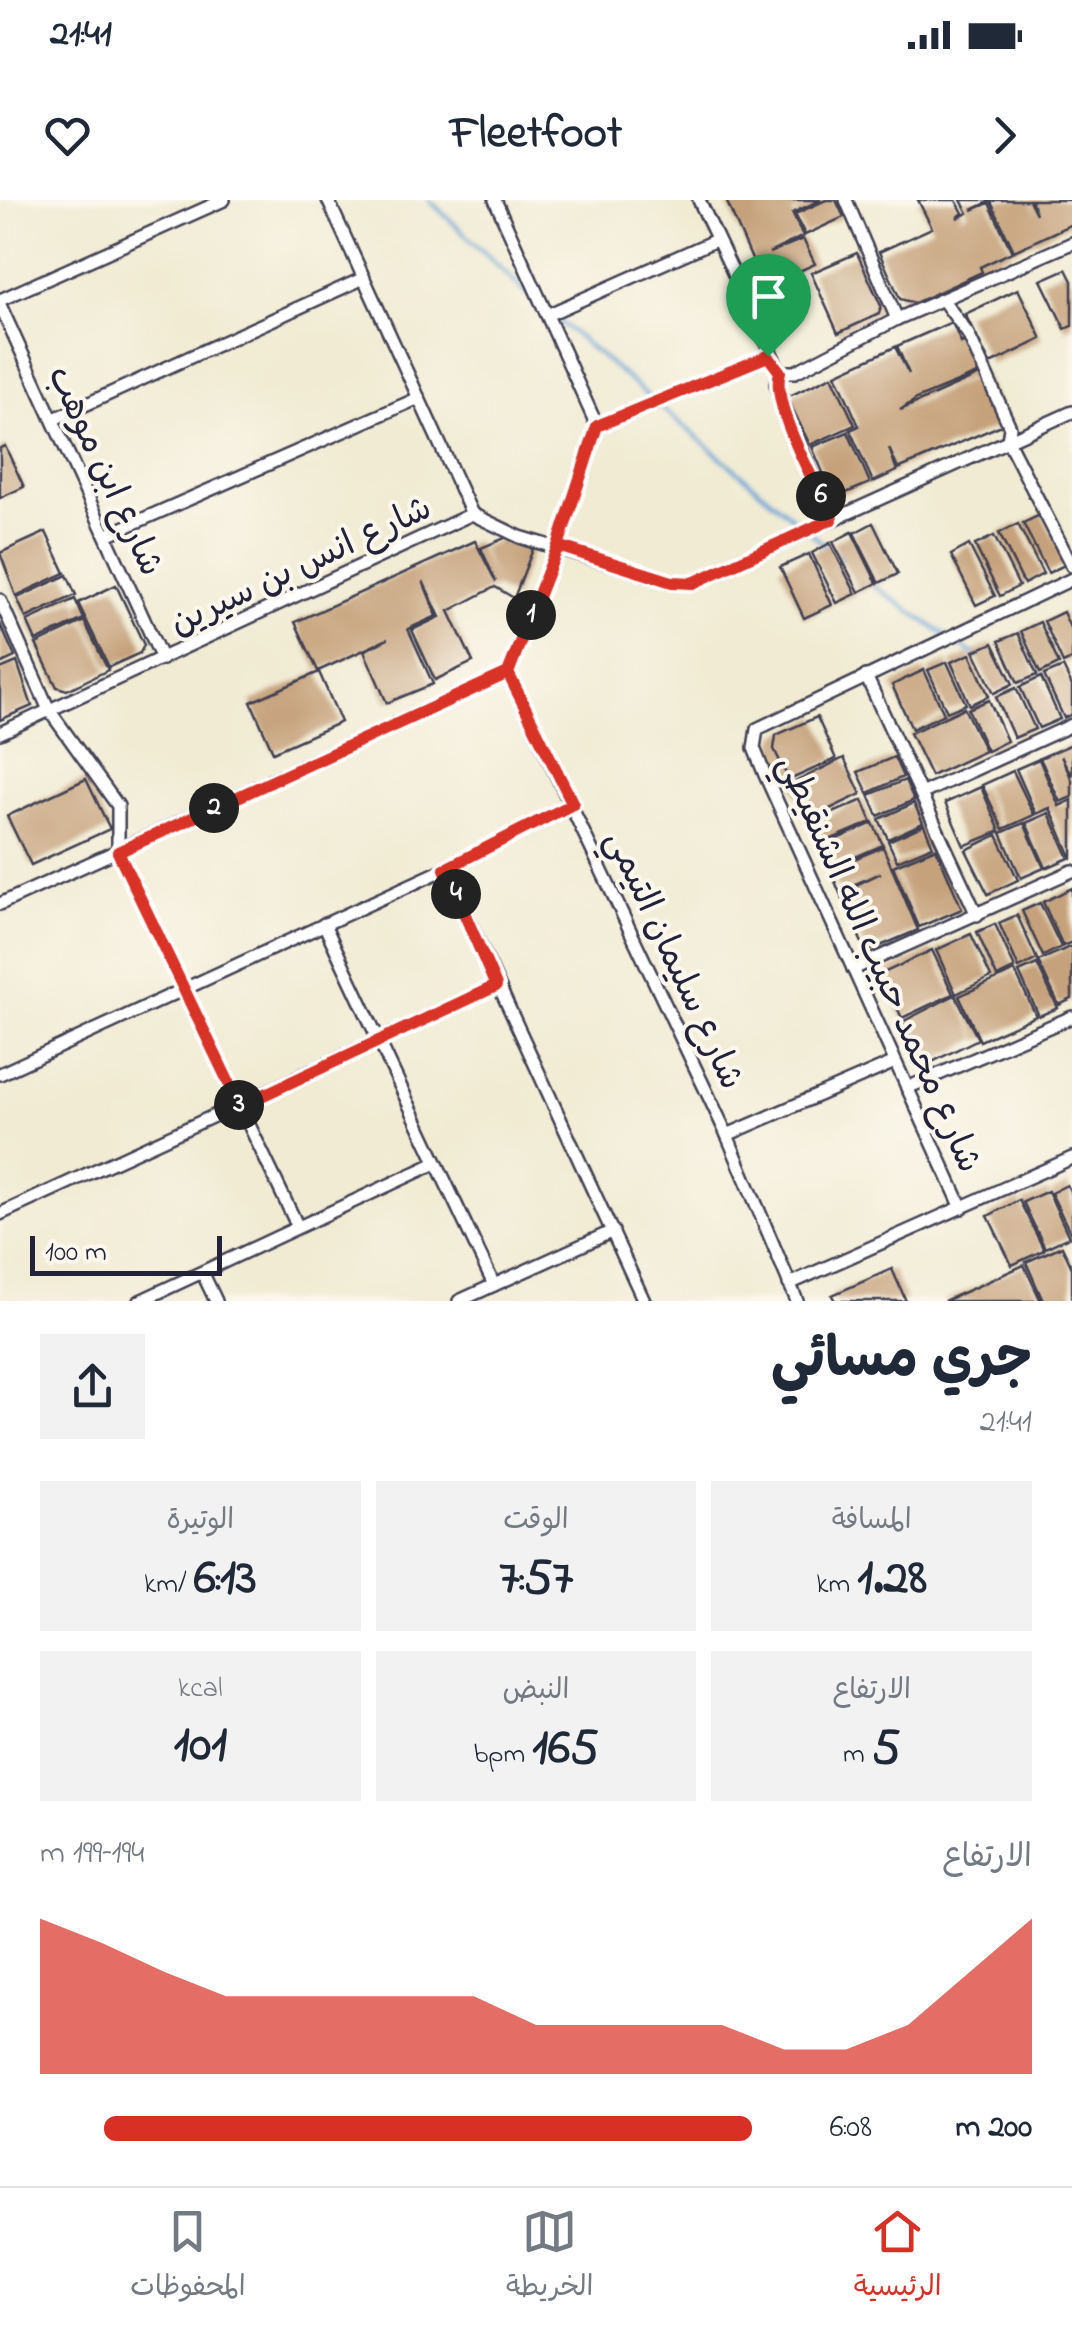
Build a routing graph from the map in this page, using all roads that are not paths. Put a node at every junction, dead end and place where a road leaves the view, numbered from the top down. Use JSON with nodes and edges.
{"nodes":[{"id":1,"x":224,"y":200,"type":"edge"},
{"id":2,"x":328,"y":200,"type":"edge"},
{"id":3,"x":496,"y":200,"type":"edge"},
{"id":4,"x":698,"y":200,"type":"edge"},
{"id":5,"x":846,"y":200,"type":"edge"},
{"id":6,"x":716,"y":240,"type":"junction"},
{"id":7,"x":1072,"y":243,"type":"edge"},
{"id":8,"x":364,"y":278,"type":"junction"},
{"id":9,"x":943,"y":300,"type":"junction"},
{"id":10,"x":0,"y":302,"type":"edge"},
{"id":11,"x":547,"y":315,"type":"junction"},
{"id":12,"x":896,"y":319,"type":"junction"},
{"id":13,"x":768,"y":356,"type":"junction"},
{"id":14,"x":780,"y":372,"type":"junction"},
{"id":15,"x":419,"y":398,"type":"junction"},
{"id":16,"x":1072,"y":412,"type":"edge"},
{"id":17,"x":54,"y":419,"type":"junction"},
{"id":18,"x":597,"y":426,"type":"junction"},
{"id":19,"x":1008,"y":441,"type":"junction"},
{"id":20,"x":472,"y":514,"type":"junction"},
{"id":21,"x":832,"y":519,"type":"junction"},
{"id":22,"x":107,"y":535,"type":"junction"},
{"id":23,"x":558,"y":546,"type":"junction"},
{"id":24,"x":1072,"y":566,"type":"edge"},
{"id":25,"x":1072,"y":579,"type":"edge"},
{"id":26,"x":0,"y":600,"type":"edge"},
{"id":27,"x":162,"y":660,"type":"junction"},
{"id":28,"x":508,"y":673,"type":"junction"},
{"id":29,"x":866,"y":676,"type":"junction"},
{"id":30,"x":49,"y":710,"type":"junction"},
{"id":31,"x":1072,"y":725,"type":"edge"},
{"id":32,"x":0,"y":733,"type":"edge"},
{"id":33,"x":923,"y":793,"type":"junction"},
{"id":34,"x":573,"y":804,"type":"junction"},
{"id":35,"x":118,"y":852,"type":"junction"},
{"id":36,"x":445,"y":869,"type":"junction"},
{"id":37,"x":1072,"y":871,"type":"edge"},
{"id":38,"x":0,"y":904,"type":"edge"},
{"id":39,"x":977,"y":915,"type":"junction"},
{"id":40,"x":324,"y":924,"type":"junction"},
{"id":41,"x":854,"y":969,"type":"junction"},
{"id":42,"x":496,"y":986,"type":"junction"},
{"id":43,"x":184,"y":987,"type":"junction"},
{"id":44,"x":1072,"y":1016,"type":"edge"},
{"id":45,"x":381,"y":1040,"type":"junction"},
{"id":46,"x":895,"y":1062,"type":"junction"},
{"id":47,"x":0,"y":1074,"type":"edge"},
{"id":48,"x":907,"y":1088,"type":"junction"},
{"id":49,"x":240,"y":1106,"type":"junction"},
{"id":50,"x":728,"y":1134,"type":"junction"},
{"id":51,"x":1072,"y":1158,"type":"edge"},
{"id":52,"x":436,"y":1162,"type":"junction"},
{"id":53,"x":962,"y":1208,"type":"junction"},
{"id":54,"x":0,"y":1214,"type":"edge"},
{"id":55,"x":297,"y":1225,"type":"junction"},
{"id":56,"x":613,"y":1230,"type":"junction"},
{"id":57,"x":203,"y":1274,"type":"junction"},
{"id":58,"x":788,"y":1284,"type":"junction"},
{"id":59,"x":494,"y":1285,"type":"junction"},
{"id":60,"x":140,"y":1301,"type":"edge"},
{"id":61,"x":216,"y":1301,"type":"edge"},
{"id":62,"x":459,"y":1301,"type":"edge"},
{"id":63,"x":644,"y":1301,"type":"edge"},
{"id":64,"x":797,"y":1301,"type":"edge"}],
"edges":[{"from":1,"to":10,"type":"street"},
{"from":2,"to":8,"type":"street","name":"شارع انس بن سيرين"},
{"from":3,"to":11,"type":"street"},
{"from":4,"to":6,"type":"street"},
{"from":5,"to":12,"type":"street"},
{"from":6,"to":11,"type":"street"},
{"from":6,"to":13,"type":"street"},
{"from":7,"to":9,"type":"street"},
{"from":8,"to":15,"type":"street","name":"شارع انس بن سيرين"},
{"from":8,"to":17,"type":"street"},
{"from":9,"to":12,"type":"street"},
{"from":9,"to":19,"type":"street"},
{"from":10,"to":17,"type":"street","name":"شارع ابن موهب"},
{"from":11,"to":18,"type":"street"},
{"from":12,"to":14,"type":"street"},
{"from":13,"to":14,"type":"street"},
{"from":13,"to":18,"type":"street"},
{"from":14,"to":21,"type":"street"},
{"from":15,"to":20,"type":"street","name":"شارع انس بن سيرين"},
{"from":15,"to":22,"type":"street"},
{"from":16,"to":19,"type":"street"},
{"from":17,"to":22,"type":"street","name":"شارع ابن موهب"},
{"from":18,"to":23,"type":"street"},
{"from":19,"to":21,"type":"street"},
{"from":19,"to":24,"type":"street"},
{"from":20,"to":23,"type":"street"},
{"from":20,"to":27,"type":"street","name":"شارع انس بن سيرين"},
{"from":21,"to":23,"type":"street"},
{"from":22,"to":27,"type":"street","name":"شارع ابن موهب"},
{"from":23,"to":28,"type":"street"},
{"from":25,"to":29,"type":"street","name":"شارع محمد حبيب الله الشنقيطي"},
{"from":26,"to":30,"type":"street"},
{"from":27,"to":30,"type":"street","name":"شارع انس بن سيرين"},
{"from":28,"to":34,"type":"street","name":"شارع سليمان التيمي"},
{"from":28,"to":35,"type":"street"},
{"from":29,"to":33,"type":"street"},
{"from":29,"to":41,"type":"street","name":"شارع محمد حبيب الله الشنقيطي"},
{"from":30,"to":32,"type":"street","name":"شارع انس بن سيرين"},
{"from":30,"to":35,"type":"street"},
{"from":31,"to":33,"type":"street"},
{"from":33,"to":39,"type":"street"},
{"from":34,"to":36,"type":"street"},
{"from":34,"to":50,"type":"street","name":"شارع سليمان التيمي"},
{"from":35,"to":38,"type":"street"},
{"from":35,"to":43,"type":"street"},
{"from":36,"to":40,"type":"street"},
{"from":36,"to":42,"type":"street"},
{"from":37,"to":39,"type":"street"},
{"from":39,"to":41,"type":"street"},
{"from":40,"to":43,"type":"street"},
{"from":40,"to":45,"type":"street"},
{"from":41,"to":46,"type":"street","name":"شارع محمد حبيب الله الشنقيطي"},
{"from":42,"to":45,"type":"street"},
{"from":42,"to":56,"type":"street"},
{"from":43,"to":47,"type":"street"},
{"from":43,"to":49,"type":"street"},
{"from":44,"to":48,"type":"street"},
{"from":45,"to":49,"type":"street"},
{"from":45,"to":52,"type":"street"},
{"from":46,"to":48,"type":"street","name":"شارع محمد حبيب الله الشنقيطي"},
{"from":46,"to":50,"type":"street"},
{"from":48,"to":53,"type":"street","name":"شارع محمد حبيب الله الشنقيطي"},
{"from":49,"to":54,"type":"street"},
{"from":49,"to":55,"type":"street"},
{"from":50,"to":58,"type":"street","name":"شارع سليمان التيمي"},
{"from":51,"to":53,"type":"street"},
{"from":52,"to":55,"type":"street"},
{"from":52,"to":59,"type":"street"},
{"from":53,"to":58,"type":"street"},
{"from":55,"to":57,"type":"street"},
{"from":56,"to":59,"type":"street"},
{"from":56,"to":63,"type":"street"},
{"from":57,"to":60,"type":"street"},
{"from":57,"to":61,"type":"street"},
{"from":58,"to":64,"type":"street","name":"شارع سليمان التيمي"},
{"from":59,"to":62,"type":"street"}]}
